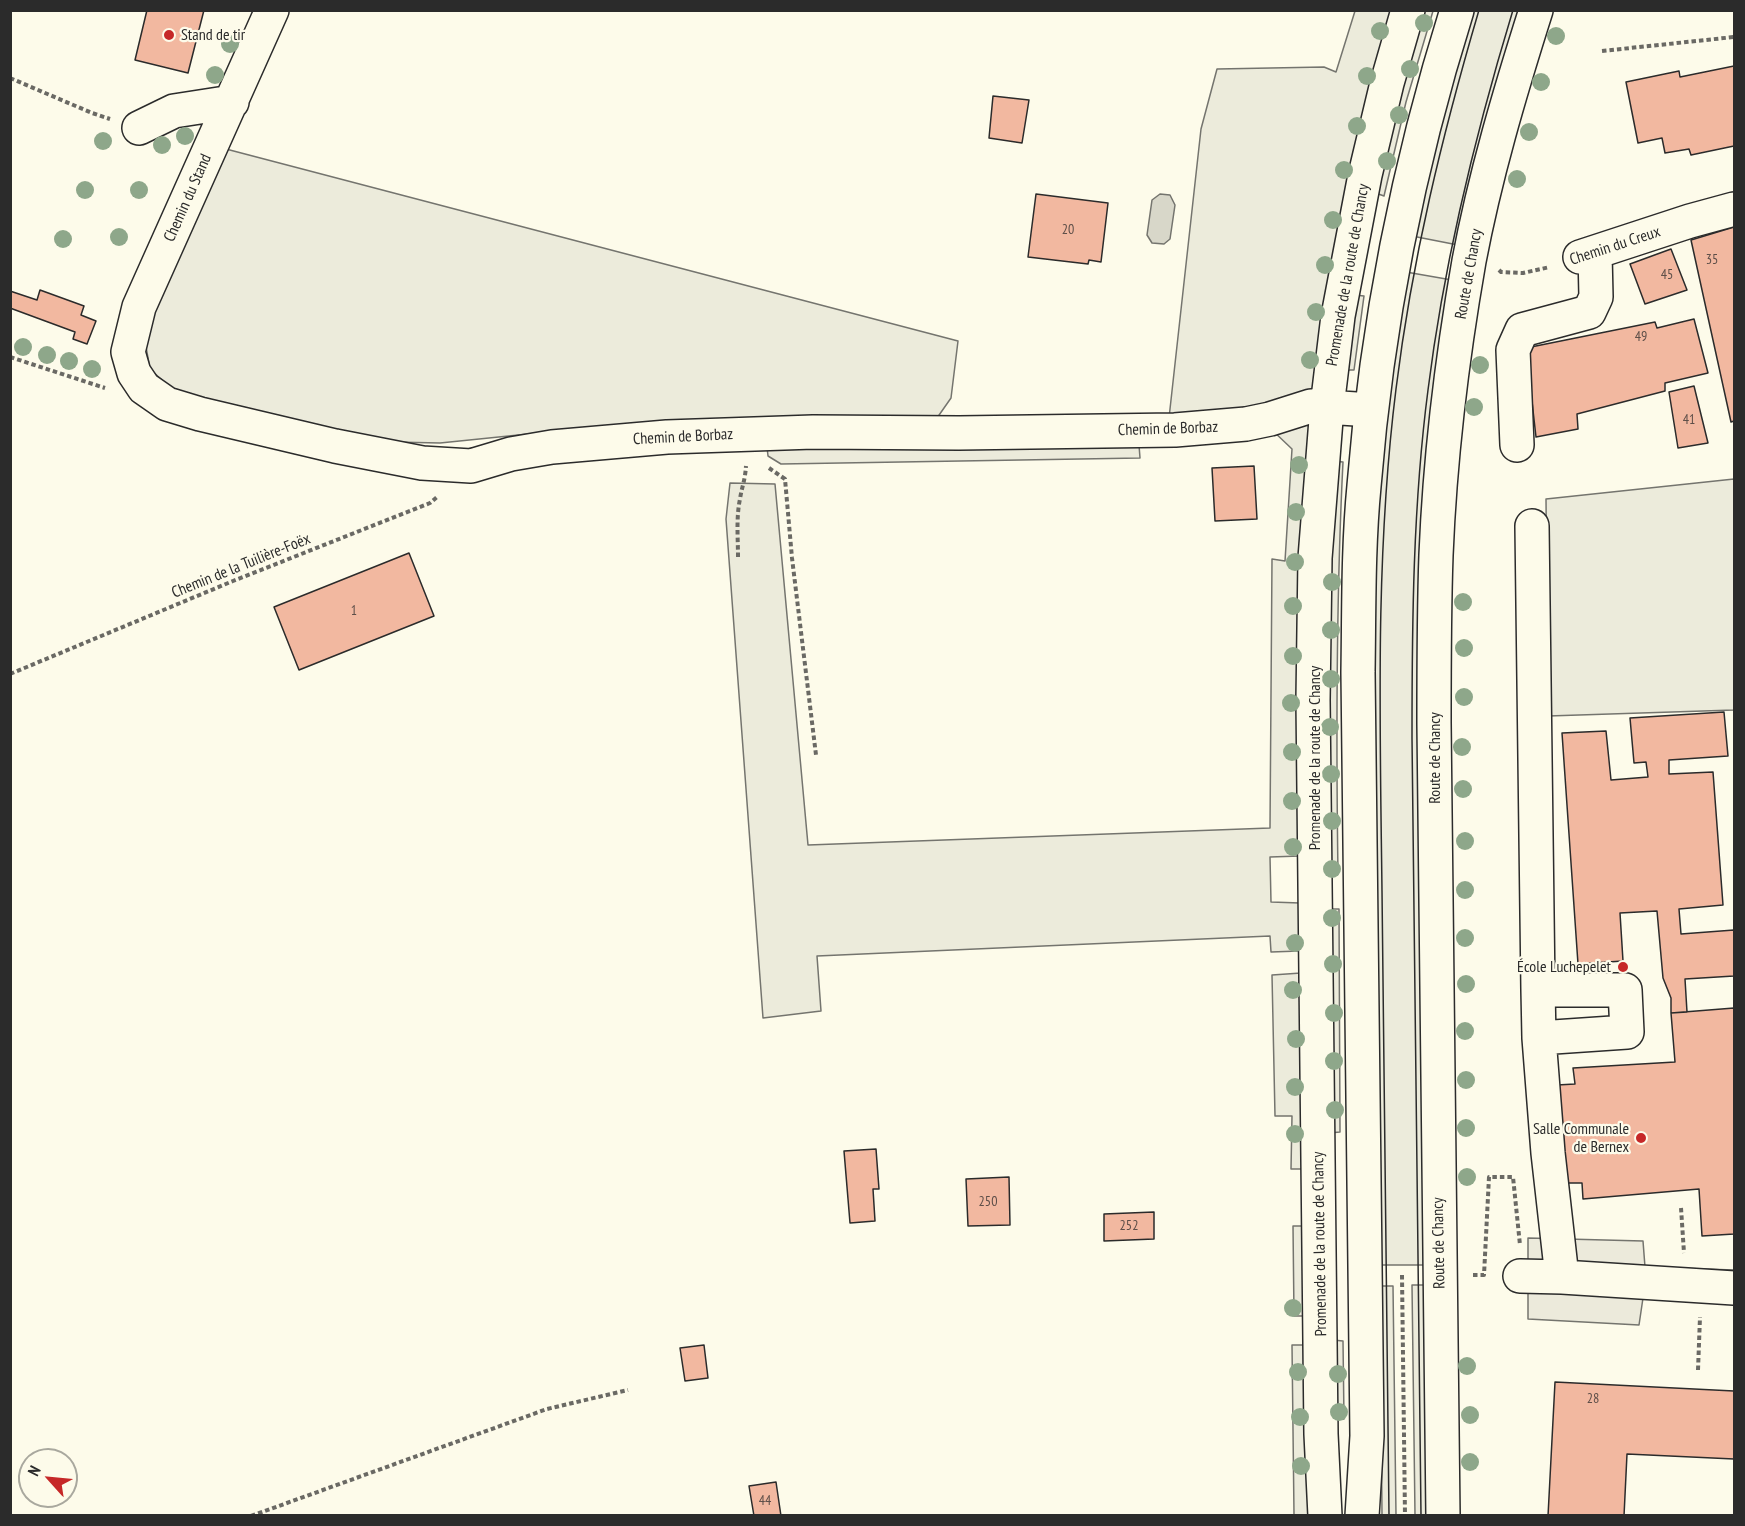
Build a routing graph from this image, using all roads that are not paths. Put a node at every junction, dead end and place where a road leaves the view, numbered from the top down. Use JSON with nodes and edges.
{"nodes":[{"id":1,"x":273,"y":10,"type":"edge"},
{"id":2,"x":1408,"y":10,"type":"edge"},
{"id":3,"x":1457,"y":10,"type":"edge"},
{"id":4,"x":1536,"y":10,"type":"edge"},
{"id":5,"x":232,"y":102,"type":"junction"},
{"id":6,"x":139,"y":128,"type":"road end"},
{"id":7,"x":1734,"y":209,"type":"edge"},
{"id":8,"x":144,"y":388,"type":"joint"},
{"id":9,"x":1327,"y":407,"type":"junction"},
{"id":10,"x":1371,"y":410,"type":"junction"},
{"id":11,"x":1517,"y":445,"type":"dead end"},
{"id":12,"x":1532,"y":526,"type":"dead end"},
{"id":13,"x":1538,"y":990,"type":"junction"},
{"id":14,"x":1539,"y":1038,"type":"junction"},
{"id":15,"x":1520,"y":1276,"type":"road end"},
{"id":16,"x":1562,"y":1277,"type":"junction"},
{"id":17,"x":1734,"y":1288,"type":"edge"},
{"id":18,"x":1325,"y":1515,"type":"edge"},
{"id":19,"x":1362,"y":1515,"type":"edge"},
{"id":20,"x":1443,"y":1515,"type":"edge"}],
"edges":[{"from":1,"to":5,"type":"street","name":"Chemin du Stand"},
{"from":2,"to":9,"type":"street","name":"Promenade de la route de Chancy"},
{"from":3,"to":10,"type":"street"},
{"from":4,"to":20,"type":"street","name":"Route de Chancy"},
{"from":5,"to":6,"type":"street"},
{"from":5,"to":8,"type":"street","name":"Chemin du Stand"},
{"from":7,"to":11,"type":"street","name":"Chemin du Creux"},
{"from":8,"to":9,"type":"street","name":"Chemin de Borbaz"},
{"from":9,"to":10,"type":"street","name":"Chemin de Borbaz"},
{"from":9,"to":18,"type":"street","name":"Promenade de la route de Chancy"},
{"from":10,"to":19,"type":"street"},
{"from":12,"to":13,"type":"street"},
{"from":13,"to":14,"type":"street"},
{"from":13,"to":14,"type":"street"},
{"from":14,"to":16,"type":"street"},
{"from":15,"to":16,"type":"street"},
{"from":16,"to":17,"type":"street"}]}
